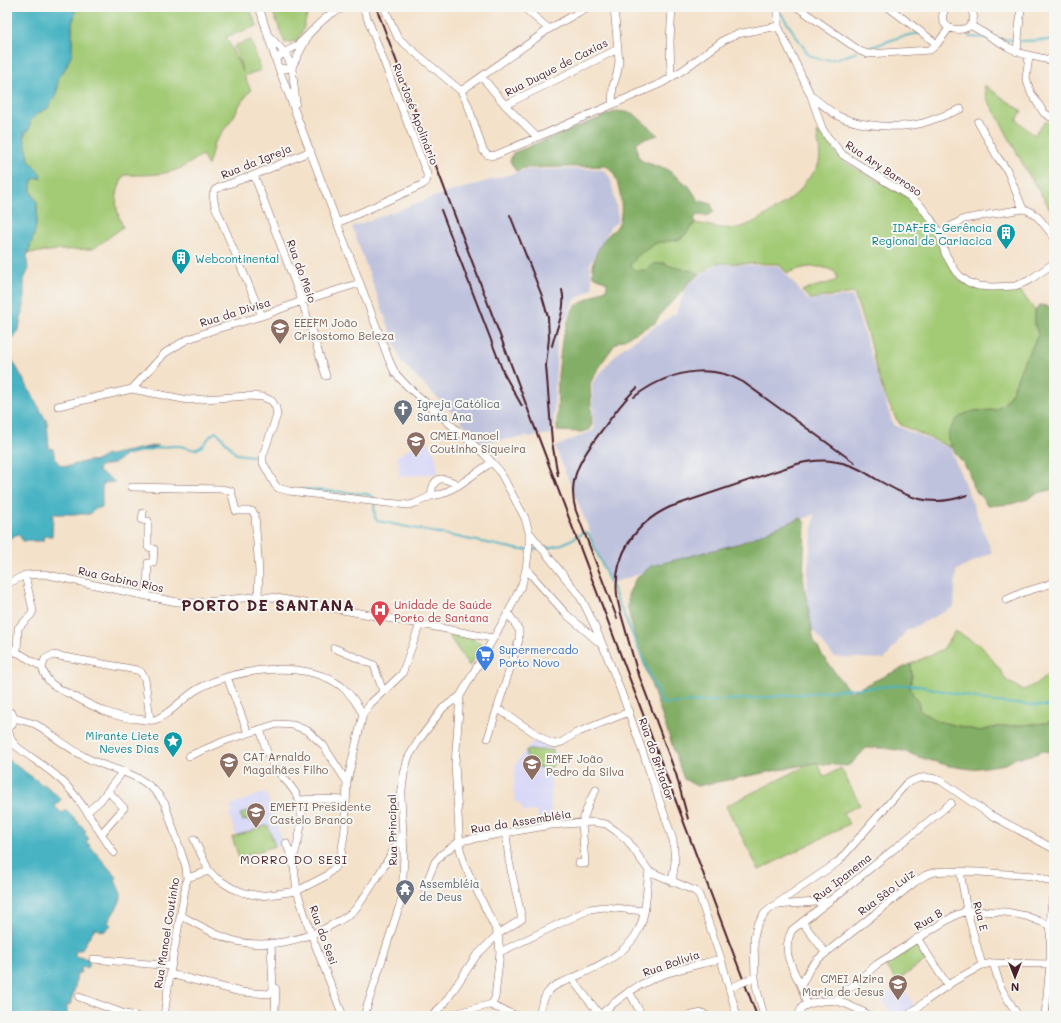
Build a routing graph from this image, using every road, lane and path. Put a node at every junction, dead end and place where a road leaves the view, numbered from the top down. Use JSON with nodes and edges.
{"nodes":[{"id":1,"x":259,"y":7,"type":"edge"},
{"id":2,"x":346,"y":7,"type":"edge"},
{"id":3,"x":363,"y":7,"type":"edge"},
{"id":4,"x":384,"y":7,"type":"edge"},
{"id":5,"x":524,"y":7,"type":"edge"},
{"id":6,"x":588,"y":7,"type":"edge"},
{"id":7,"x":614,"y":7,"type":"edge"},
{"id":8,"x":672,"y":7,"type":"edge"},
{"id":9,"x":778,"y":7,"type":"edge"},
{"id":10,"x":797,"y":7,"type":"edge"},
{"id":11,"x":888,"y":7,"type":"edge"},
{"id":12,"x":946,"y":7,"type":"edge"},
{"id":13,"x":970,"y":7,"type":"edge"},
{"id":14,"x":1021,"y":7,"type":"edge"},
{"id":15,"x":970,"y":25,"type":"junction"},
{"id":16,"x":778,"y":26,"type":"junction"},
{"id":17,"x":949,"y":28,"type":"junction"},
{"id":18,"x":549,"y":29,"type":"junction"},
{"id":19,"x":267,"y":32,"type":"junction"},
{"id":20,"x":309,"y":35,"type":"junction"},
{"id":21,"x":937,"y":44,"type":"junction"},
{"id":22,"x":618,"y":49,"type":"junction"},
{"id":23,"x":284,"y":52,"type":"junction"},
{"id":24,"x":1017,"y":52,"type":"junction"},
{"id":25,"x":1029,"y":57,"type":"junction"},
{"id":26,"x":276,"y":61,"type":"junction"},
{"id":27,"x":1054,"y":61,"type":"edge"},
{"id":28,"x":292,"y":67,"type":"junction"},
{"id":29,"x":280,"y":68,"type":"junction"},
{"id":30,"x":482,"y":77,"type":"junction"},
{"id":31,"x":672,"y":77,"type":"junction"},
{"id":32,"x":461,"y":91,"type":"junction"},
{"id":33,"x":811,"y":96,"type":"junction"},
{"id":34,"x":612,"y":104,"type":"junction"},
{"id":35,"x":505,"y":105,"type":"junction"},
{"id":36,"x":961,"y":109,"type":"dead end"},
{"id":37,"x":296,"y":113,"type":"junction"},
{"id":38,"x":1054,"y":119,"type":"edge"},
{"id":39,"x":978,"y":122,"type":"dead end"},
{"id":40,"x":537,"y":137,"type":"junction"},
{"id":41,"x":311,"y":151,"type":"junction"},
{"id":42,"x":254,"y":175,"type":"junction"},
{"id":43,"x":1023,"y":209,"type":"junction"},
{"id":44,"x":338,"y":223,"type":"junction"},
{"id":45,"x":939,"y":233,"type":"junction"},
{"id":46,"x":1054,"y":237,"type":"edge"},
{"id":47,"x":1054,"y":263,"type":"edge"},
{"id":48,"x":360,"y":283,"type":"junction"},
{"id":49,"x":302,"y":301,"type":"junction"},
{"id":50,"x":262,"y":316,"type":"junction"},
{"id":51,"x":326,"y":376,"type":"dead end"},
{"id":52,"x":132,"y":389,"type":"junction"},
{"id":53,"x":58,"y":406,"type":"dead end"},
{"id":54,"x":492,"y":462,"type":"junction"},
{"id":55,"x":460,"y":485,"type":"junction"},
{"id":56,"x":132,"y":486,"type":"dead end"},
{"id":57,"x":431,"y":496,"type":"junction"},
{"id":58,"x":143,"y":513,"type":"dead end"},
{"id":59,"x":529,"y":532,"type":"junction"},
{"id":60,"x":526,"y":569,"type":"junction"},
{"id":61,"x":25,"y":575,"type":"junction"},
{"id":62,"x":1054,"y":581,"type":"edge"},
{"id":63,"x":7,"y":584,"type":"edge"},
{"id":64,"x":147,"y":596,"type":"junction"},
{"id":65,"x":258,"y":596,"type":"junction"},
{"id":66,"x":1006,"y":600,"type":"dead end"},
{"id":67,"x":508,"y":613,"type":"junction"},
{"id":68,"x":420,"y":624,"type":"junction"},
{"id":69,"x":492,"y":638,"type":"junction"},
{"id":70,"x":7,"y":646,"type":"edge"},
{"id":71,"x":603,"y":646,"type":"junction"},
{"id":72,"x":334,"y":648,"type":"dead end"},
{"id":73,"x":17,"y":653,"type":"junction"},
{"id":74,"x":42,"y":667,"type":"junction"},
{"id":75,"x":227,"y":677,"type":"junction"},
{"id":76,"x":383,"y":692,"type":"junction"},
{"id":77,"x":460,"y":696,"type":"junction"},
{"id":78,"x":498,"y":710,"type":"junction"},
{"id":79,"x":7,"y":712,"type":"edge"},
{"id":80,"x":629,"y":712,"type":"junction"},
{"id":81,"x":363,"y":714,"type":"junction"},
{"id":82,"x":14,"y":718,"type":"junction"},
{"id":83,"x":150,"y":720,"type":"junction"},
{"id":84,"x":7,"y":727,"type":"edge"},
{"id":85,"x":260,"y":729,"type":"junction"},
{"id":86,"x":248,"y":732,"type":"junction"},
{"id":87,"x":488,"y":738,"type":"dead end"},
{"id":88,"x":189,"y":756,"type":"dead end"},
{"id":89,"x":123,"y":771,"type":"junction"},
{"id":90,"x":347,"y":782,"type":"junction"},
{"id":91,"x":596,"y":790,"type":"dead end"},
{"id":92,"x":108,"y":791,"type":"junction"},
{"id":93,"x":299,"y":800,"type":"junction"},
{"id":94,"x":346,"y":800,"type":"junction"},
{"id":95,"x":952,"y":803,"type":"dead end"},
{"id":96,"x":86,"y":812,"type":"junction"},
{"id":97,"x":582,"y":823,"type":"junction"},
{"id":98,"x":506,"y":833,"type":"junction"},
{"id":99,"x":101,"y":834,"type":"junction"},
{"id":100,"x":402,"y":836,"type":"junction"},
{"id":101,"x":194,"y":839,"type":"dead end"},
{"id":102,"x":460,"y":841,"type":"junction"},
{"id":103,"x":286,"y":843,"type":"dead end"},
{"id":104,"x":1054,"y":849,"type":"edge"},
{"id":105,"x":114,"y":853,"type":"dead end"},
{"id":106,"x":293,"y":860,"type":"junction"},
{"id":107,"x":579,"y":863,"type":"dead end"},
{"id":108,"x":209,"y":871,"type":"junction"},
{"id":109,"x":960,"y":871,"type":"junction"},
{"id":110,"x":649,"y":872,"type":"junction"},
{"id":111,"x":187,"y":878,"type":"junction"},
{"id":112,"x":672,"y":882,"type":"junction"},
{"id":113,"x":1054,"y":884,"type":"edge"},
{"id":114,"x":424,"y":888,"type":"dead end"},
{"id":115,"x":297,"y":891,"type":"junction"},
{"id":116,"x":1054,"y":896,"type":"edge"},
{"id":117,"x":828,"y":901,"type":"junction"},
{"id":118,"x":775,"y":905,"type":"junction"},
{"id":119,"x":967,"y":911,"type":"junction"},
{"id":120,"x":644,"y":912,"type":"junction"},
{"id":121,"x":180,"y":915,"type":"junction"},
{"id":122,"x":802,"y":922,"type":"junction"},
{"id":123,"x":1052,"y":926,"type":"edge"},
{"id":124,"x":312,"y":934,"type":"junction"},
{"id":125,"x":498,"y":934,"type":"junction"},
{"id":126,"x":916,"y":938,"type":"junction"},
{"id":127,"x":271,"y":943,"type":"junction"},
{"id":128,"x":500,"y":952,"type":"junction"},
{"id":129,"x":825,"y":952,"type":"junction"},
{"id":130,"x":93,"y":959,"type":"dead end"},
{"id":131,"x":721,"y":959,"type":"junction"},
{"id":132,"x":993,"y":963,"type":"junction"},
{"id":133,"x":1050,"y":964,"type":"junction"},
{"id":134,"x":982,"y":965,"type":"junction"},
{"id":135,"x":170,"y":970,"type":"junction"},
{"id":136,"x":572,"y":978,"type":"junction"},
{"id":137,"x":753,"y":978,"type":"junction"},
{"id":138,"x":273,"y":986,"type":"junction"},
{"id":139,"x":801,"y":986,"type":"junction"},
{"id":140,"x":948,"y":986,"type":"junction"},
{"id":141,"x":732,"y":987,"type":"junction"},
{"id":142,"x":629,"y":991,"type":"junction"},
{"id":143,"x":79,"y":997,"type":"dead end"},
{"id":144,"x":836,"y":1000,"type":"junction"},
{"id":145,"x":444,"y":1004,"type":"junction"},
{"id":146,"x":490,"y":1005,"type":"junction"},
{"id":147,"x":807,"y":1005,"type":"junction"},
{"id":148,"x":760,"y":1006,"type":"junction"},
{"id":149,"x":455,"y":1015,"type":"edge"},
{"id":150,"x":136,"y":1016,"type":"edge"},
{"id":151,"x":164,"y":1016,"type":"edge"},
{"id":152,"x":277,"y":1016,"type":"edge"},
{"id":153,"x":343,"y":1016,"type":"edge"},
{"id":154,"x":364,"y":1016,"type":"edge"},
{"id":155,"x":431,"y":1016,"type":"edge"},
{"id":156,"x":517,"y":1016,"type":"edge"},
{"id":157,"x":538,"y":1016,"type":"edge"},
{"id":158,"x":599,"y":1016,"type":"edge"},
{"id":159,"x":642,"y":1016,"type":"edge"},
{"id":160,"x":688,"y":1016,"type":"edge"},
{"id":161,"x":707,"y":1016,"type":"edge"},
{"id":162,"x":737,"y":1016,"type":"edge"},
{"id":163,"x":764,"y":1016,"type":"edge"},
{"id":164,"x":768,"y":1016,"type":"edge"},
{"id":165,"x":798,"y":1016,"type":"edge"},
{"id":166,"x":871,"y":1016,"type":"edge"},
{"id":167,"x":906,"y":1016,"type":"edge"},
{"id":168,"x":1018,"y":1016,"type":"edge"},
{"id":169,"x":1045,"y":1016,"type":"edge"}],
"edges":[{"from":1,"to":19,"type":"street"},
{"from":2,"to":20,"type":"street"},
{"from":3,"to":44,"type":"street","name":"Rua José Apolinário"},
{"from":4,"to":32,"type":"street"},
{"from":5,"to":18,"type":"street"},
{"from":6,"to":18,"type":"street"},
{"from":7,"to":22,"type":"street"},
{"from":8,"to":31,"type":"street"},
{"from":9,"to":16,"type":"street"},
{"from":10,"to":21,"type":"street"},
{"from":11,"to":21,"type":"street"},
{"from":12,"to":17,"type":"street"},
{"from":13,"to":15,"type":"street"},
{"from":14,"to":24,"type":"street"},
{"from":15,"to":17,"type":"street"},
{"from":15,"to":24,"type":"street"},
{"from":16,"to":31,"type":"street"},
{"from":16,"to":33,"type":"street","name":"Rua Ary Barroso"},
{"from":17,"to":21,"type":"street"},
{"from":18,"to":30,"type":"street"},
{"from":19,"to":23,"type":"street"},
{"from":19,"to":26,"type":"street"},
{"from":20,"to":23,"type":"street"},
{"from":20,"to":28,"type":"street"},
{"from":22,"to":34,"type":"street"},
{"from":22,"to":35,"type":"street","name":"Rua Duque de Caxias"},
{"from":23,"to":26,"type":"street"},
{"from":23,"to":28,"type":"street"},
{"from":24,"to":25,"type":"street"},
{"from":25,"to":27,"type":"street"},
{"from":25,"to":38,"type":"street"},
{"from":26,"to":29,"type":"street"},
{"from":28,"to":29,"type":"street"},
{"from":28,"to":37,"type":"street"},
{"from":29,"to":37,"type":"street"},
{"from":30,"to":32,"type":"street"},
{"from":30,"to":35,"type":"street"},
{"from":31,"to":34,"type":"street"},
{"from":32,"to":40,"type":"street"},
{"from":33,"to":36,"type":"street"},
{"from":33,"to":45,"type":"street","name":"Rua Ary Barroso"},
{"from":34,"to":40,"type":"street"},
{"from":35,"to":40,"type":"street"},
{"from":37,"to":41,"type":"street"},
{"from":39,"to":43,"type":"street"},
{"from":41,"to":42,"type":"street","name":"Rua da Igreja"},
{"from":41,"to":44,"type":"street"},
{"from":42,"to":49,"type":"street","name":"Rua do Meio"},
{"from":42,"to":50,"type":"street","name":"Rua da Igreja"},
{"from":43,"to":45,"type":"street"},
{"from":43,"to":46,"type":"street"},
{"from":44,"to":48,"type":"street"},
{"from":45,"to":47,"type":"street","name":"Rua Ary Barroso"},
{"from":48,"to":49,"type":"street","name":"Rua da Divisa"},
{"from":48,"to":54,"type":"street"},
{"from":49,"to":50,"type":"street","name":"Rua da Divisa"},
{"from":49,"to":51,"type":"street","name":"Rua do Meio"},
{"from":50,"to":52,"type":"street","name":"Rua da Divisa"},
{"from":52,"to":53,"type":"street"},
{"from":52,"to":57,"type":"street"},
{"from":54,"to":55,"type":"street"},
{"from":54,"to":59,"type":"street"},
{"from":55,"to":57,"type":"street"},
{"from":55,"to":57,"type":"street"},
{"from":56,"to":65,"type":"street"},
{"from":58,"to":64,"type":"street"},
{"from":59,"to":60,"type":"street","name":"Rua Principal"},
{"from":59,"to":71,"type":"street","name":"Rua do Britador"},
{"from":60,"to":67,"type":"street","name":"Rua Principal"},
{"from":60,"to":71,"type":"street","name":"Rua do Britador"},
{"from":61,"to":63,"type":"street","name":"Rua Gabino Rios"},
{"from":61,"to":64,"type":"street","name":"Rua Gabino Rios"},
{"from":61,"to":73,"type":"street"},
{"from":62,"to":66,"type":"street"},
{"from":64,"to":65,"type":"street","name":"Rua Gabino Rios"},
{"from":65,"to":68,"type":"street","name":"Rua Gabino Rios"},
{"from":67,"to":69,"type":"street","name":"Rua Principal"},
{"from":67,"to":78,"type":"street"},
{"from":68,"to":69,"type":"street","name":"Rua Gabino Rios"},
{"from":68,"to":76,"type":"street"},
{"from":69,"to":77,"type":"street","name":"Rua Principal"},
{"from":70,"to":73,"type":"street"},
{"from":71,"to":80,"type":"street","name":"Rua do Britador"},
{"from":72,"to":76,"type":"street"},
{"from":73,"to":74,"type":"street"},
{"from":74,"to":83,"type":"street"},
{"from":74,"to":83,"type":"street"},
{"from":75,"to":81,"type":"street"},
{"from":75,"to":83,"type":"street"},
{"from":75,"to":86,"type":"street"},
{"from":76,"to":81,"type":"street"},
{"from":77,"to":100,"type":"street","name":"Rua Principal"},
{"from":77,"to":102,"type":"street","name":"Rua da Assembléia"},
{"from":78,"to":80,"type":"street"},
{"from":78,"to":87,"type":"street"},
{"from":79,"to":82,"type":"street"},
{"from":80,"to":112,"type":"street","name":"Rua do Britador"},
{"from":81,"to":90,"type":"street"},
{"from":82,"to":84,"type":"street"},
{"from":82,"to":89,"type":"street","name":"Rua Manoel Coutinho"},
{"from":84,"to":96,"type":"street"},
{"from":85,"to":86,"type":"street"},
{"from":85,"to":90,"type":"street"},
{"from":85,"to":93,"type":"street","name":"Rua do Sesi"},
{"from":86,"to":88,"type":"street"},
{"from":89,"to":92,"type":"street"},
{"from":89,"to":111,"type":"street","name":"Rua Manoel Coutinho"},
{"from":90,"to":94,"type":"street"},
{"from":91,"to":97,"type":"street"},
{"from":92,"to":96,"type":"street"},
{"from":92,"to":99,"type":"street"},
{"from":93,"to":94,"type":"street"},
{"from":93,"to":106,"type":"street","name":"Rua do Sesi"},
{"from":94,"to":115,"type":"street"},
{"from":95,"to":117,"type":"street","name":"Rua Ipanema"},
{"from":96,"to":99,"type":"street"},
{"from":97,"to":98,"type":"street","name":"Rua da Assembléia"},
{"from":97,"to":107,"type":"street"},
{"from":97,"to":110,"type":"street","name":"Rua da Assembléia"},
{"from":98,"to":102,"type":"street","name":"Rua da Assembléia"},
{"from":98,"to":125,"type":"street"},
{"from":99,"to":105,"type":"street"},
{"from":100,"to":124,"type":"street"},
{"from":100,"to":154,"type":"street","name":"Rua Principal"},
{"from":101,"to":108,"type":"street"},
{"from":102,"to":114,"type":"street","name":"Rua da Assembléia"},
{"from":102,"to":125,"type":"street"},
{"from":103,"to":106,"type":"street","name":"Rua do Sesi"},
{"from":104,"to":118,"type":"street"},
{"from":106,"to":115,"type":"street","name":"Rua do Sesi"},
{"from":108,"to":111,"type":"street"},
{"from":108,"to":115,"type":"street"},
{"from":109,"to":113,"type":"street","name":"Rua São Luiz"},
{"from":109,"to":119,"type":"street","name":"Rua E"},
{"from":109,"to":129,"type":"street","name":"Rua São Luiz"},
{"from":110,"to":112,"type":"street"},
{"from":110,"to":120,"type":"street"},
{"from":111,"to":121,"type":"street","name":"Rua Manoel Coutinho"},
{"from":112,"to":131,"type":"street"},
{"from":115,"to":124,"type":"street","name":"Rua do Sesi"},
{"from":116,"to":123,"type":"street"},
{"from":117,"to":118,"type":"street"},
{"from":117,"to":122,"type":"street","name":"Rua Ipanema"},
{"from":118,"to":137,"type":"street"},
{"from":119,"to":123,"type":"street","name":"Rua B"},
{"from":119,"to":126,"type":"street","name":"Rua B"},
{"from":119,"to":134,"type":"street","name":"Rua E"},
{"from":120,"to":128,"type":"street"},
{"from":120,"to":136,"type":"street"},
{"from":121,"to":127,"type":"street"},
{"from":121,"to":135,"type":"street","name":"Rua Manoel Coutinho"},
{"from":122,"to":129,"type":"street"},
{"from":122,"to":139,"type":"street","name":"Rua Ipanema"},
{"from":123,"to":133,"type":"street"},
{"from":124,"to":127,"type":"street"},
{"from":124,"to":153,"type":"street","name":"Rua do Sesi"},
{"from":125,"to":128,"type":"street"},
{"from":125,"to":145,"type":"street"},
{"from":126,"to":140,"type":"street"},
{"from":126,"to":144,"type":"street","name":"Rua B"},
{"from":127,"to":138,"type":"street"},
{"from":128,"to":146,"type":"street"},
{"from":129,"to":139,"type":"street","name":"Rua São Luiz"},
{"from":130,"to":135,"type":"street"},
{"from":131,"to":141,"type":"street"},
{"from":131,"to":142,"type":"street","name":"Rua Bolívia"},
{"from":132,"to":133,"type":"street"},
{"from":132,"to":134,"type":"street"},
{"from":132,"to":168,"type":"street"},
{"from":133,"to":169,"type":"street"},
{"from":134,"to":140,"type":"street"},
{"from":135,"to":138,"type":"street"},
{"from":135,"to":151,"type":"street","name":"Rua Manoel Coutinho"},
{"from":136,"to":157,"type":"street"},
{"from":136,"to":158,"type":"street"},
{"from":137,"to":141,"type":"street","bridge":true},
{"from":137,"to":148,"type":"street"},
{"from":138,"to":152,"type":"street"},
{"from":139,"to":147,"type":"street"},
{"from":140,"to":167,"type":"street"},
{"from":141,"to":162,"type":"street"},
{"from":142,"to":158,"type":"street","name":"Rua Bolívia"},
{"from":142,"to":159,"type":"street"},
{"from":143,"to":150,"type":"street"},
{"from":144,"to":147,"type":"street"},
{"from":144,"to":166,"type":"street"},
{"from":145,"to":149,"type":"street"},
{"from":145,"to":155,"type":"street"},
{"from":146,"to":149,"type":"street"},
{"from":146,"to":156,"type":"street"},
{"from":147,"to":165,"type":"street"},
{"from":148,"to":163,"type":"street"},
{"from":148,"to":164,"type":"street"},
{"from":160,"to":161,"type":"street"}]}
